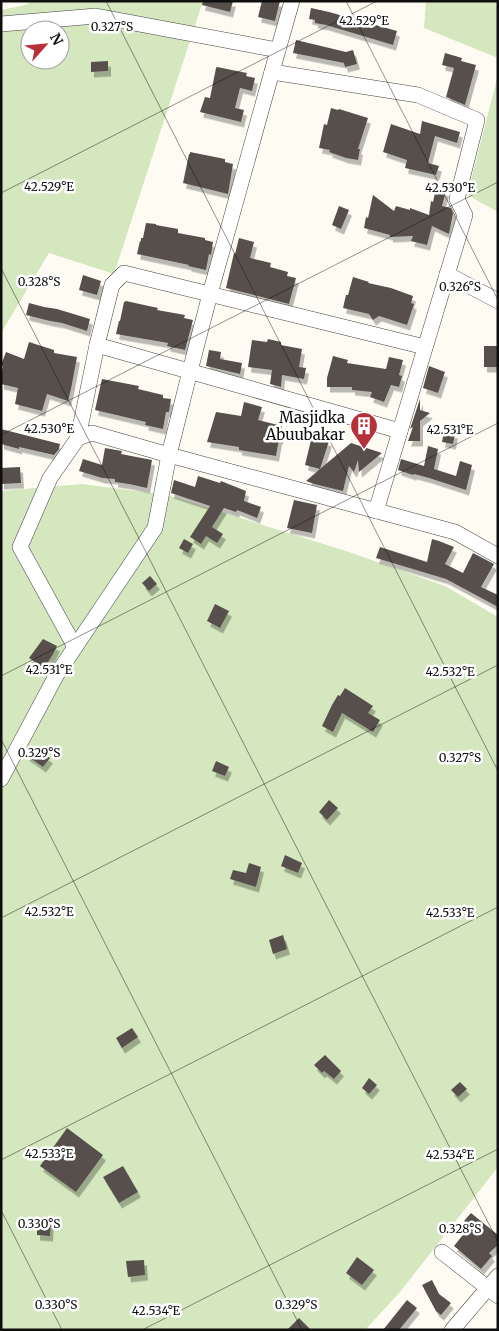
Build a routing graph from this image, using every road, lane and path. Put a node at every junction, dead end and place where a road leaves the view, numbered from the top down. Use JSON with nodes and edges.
{"nodes":[{"id":1,"x":292,"y":1,"type":"edge"},
{"id":2,"x":1,"y":24,"type":"edge"},
{"id":3,"x":278,"y":50,"type":"junction"},
{"id":4,"x":272,"y":72,"type":"junction"},
{"id":5,"x":447,"y":274,"type":"junction"},
{"id":6,"x":210,"y":294,"type":"junction"},
{"id":7,"x":498,"y":301,"type":"edge"},
{"id":8,"x":97,"y":345,"type":"junction"},
{"id":9,"x":425,"y":347,"type":"junction"},
{"id":10,"x":190,"y":371,"type":"junction"},
{"id":11,"x":400,"y":431,"type":"junction"},
{"id":12,"x":78,"y":438,"type":"junction"},
{"id":13,"x":169,"y":455,"type":"junction"},
{"id":14,"x":376,"y":511,"type":"junction"},
{"id":15,"x":498,"y":556,"type":"edge"},
{"id":16,"x":75,"y":647,"type":"junction"},
{"id":17,"x":1,"y":779,"type":"edge"},
{"id":18,"x":442,"y":1252,"type":"dead end"},
{"id":19,"x":498,"y":1276,"type":"edge"},
{"id":20,"x":493,"y":1292,"type":"edge"},
{"id":21,"x":452,"y":1330,"type":"edge"}],
"edges":[{"from":1,"to":3,"type":"street"},
{"from":2,"to":3,"type":"street"},
{"from":3,"to":4,"type":"street"},
{"from":4,"to":5,"type":"street"},
{"from":4,"to":6,"type":"street"},
{"from":5,"to":7,"type":"street"},
{"from":5,"to":9,"type":"street"},
{"from":6,"to":8,"type":"street"},
{"from":6,"to":9,"type":"street"},
{"from":6,"to":10,"type":"street"},
{"from":8,"to":10,"type":"street"},
{"from":8,"to":12,"type":"street"},
{"from":9,"to":11,"type":"street"},
{"from":10,"to":11,"type":"street"},
{"from":10,"to":13,"type":"street"},
{"from":11,"to":14,"type":"street"},
{"from":12,"to":13,"type":"street"},
{"from":12,"to":16,"type":"street"},
{"from":13,"to":14,"type":"street"},
{"from":13,"to":16,"type":"street"},
{"from":14,"to":15,"type":"street"},
{"from":16,"to":17,"type":"street"},
{"from":18,"to":20,"type":"street"},
{"from":19,"to":20,"type":"street"},
{"from":20,"to":21,"type":"street"}]}
